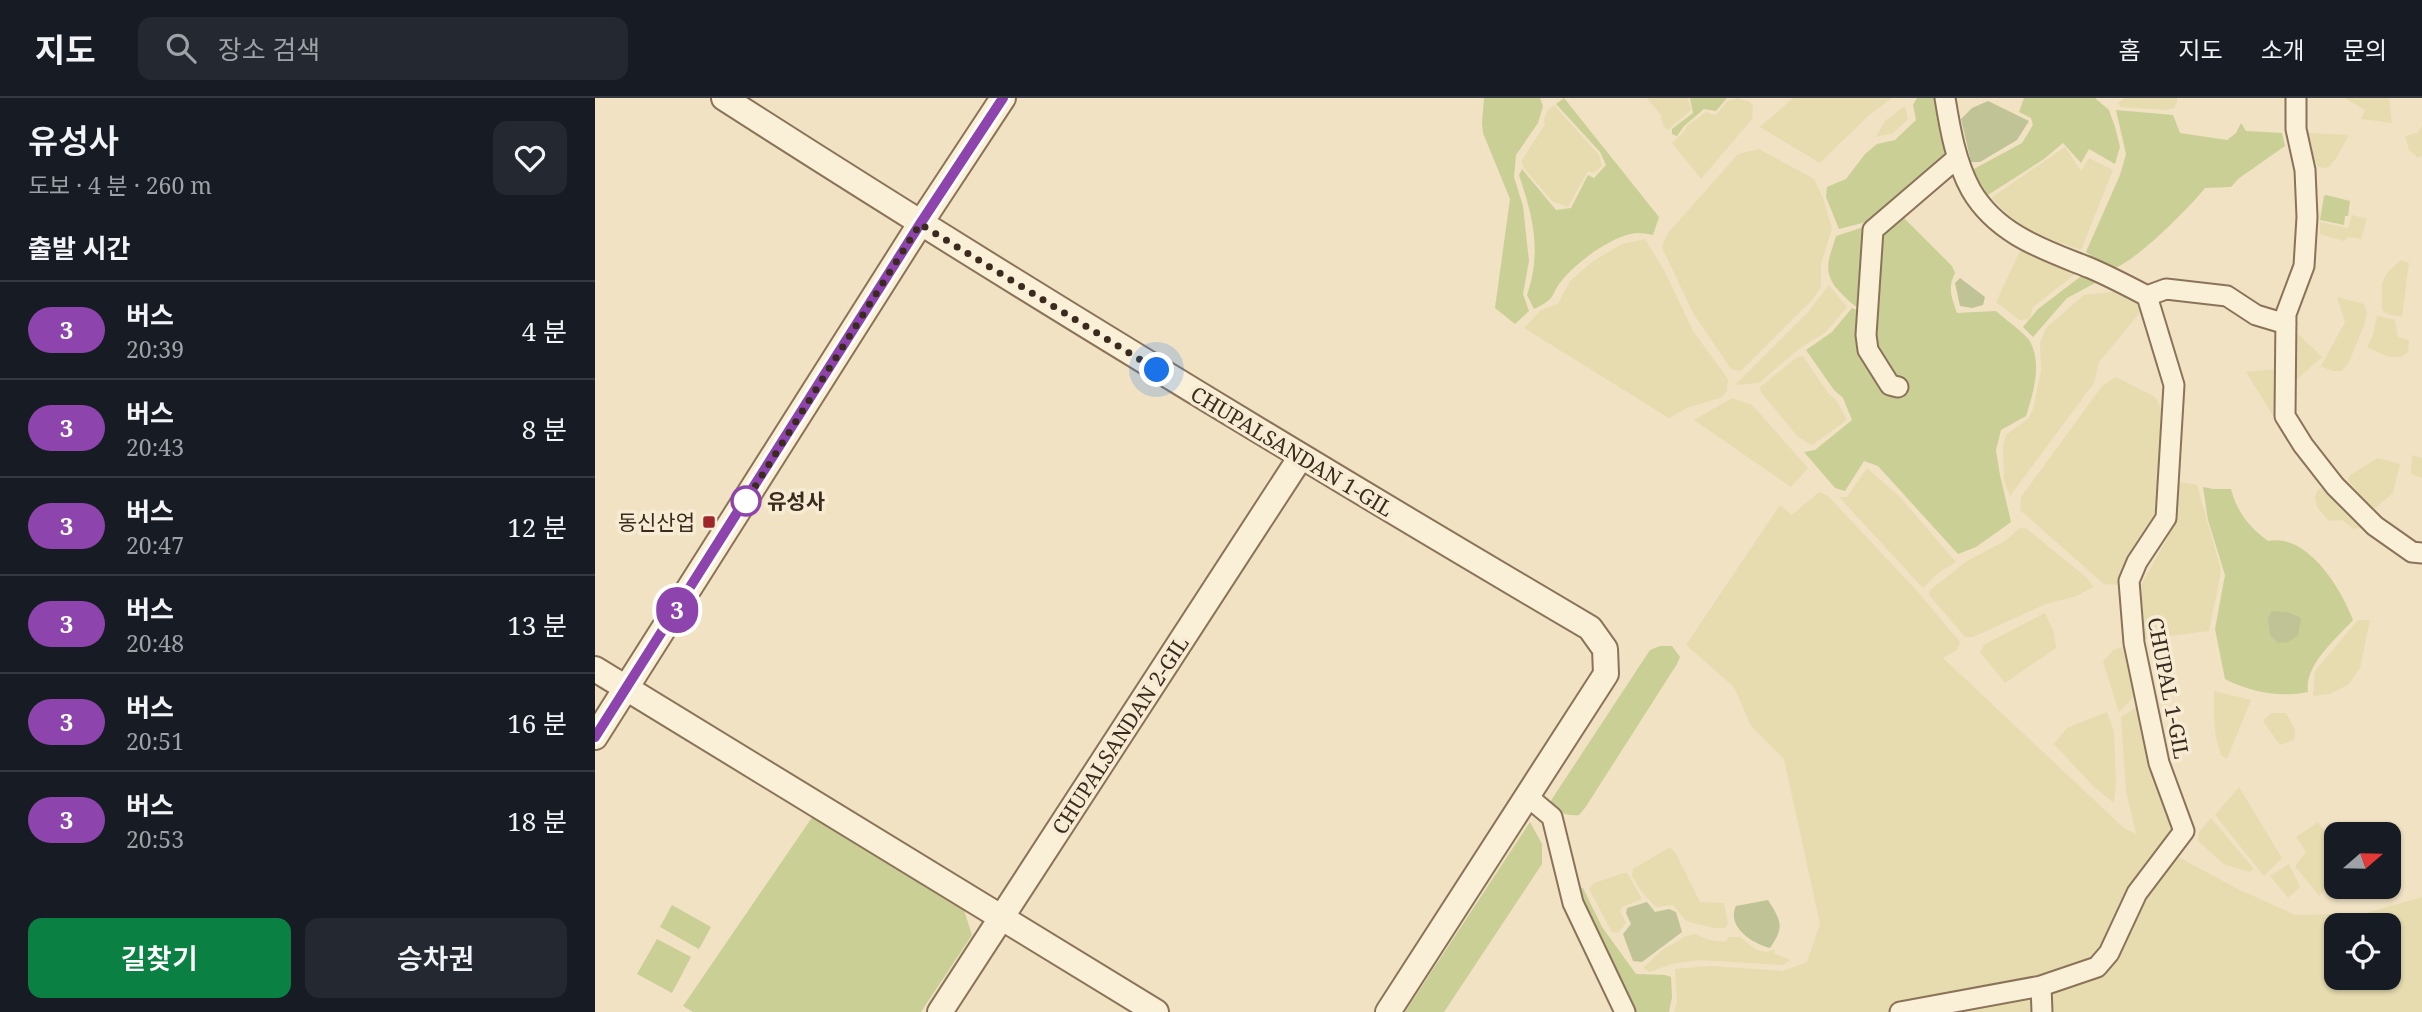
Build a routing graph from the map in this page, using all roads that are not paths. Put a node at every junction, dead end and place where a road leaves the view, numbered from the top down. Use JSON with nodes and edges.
{"nodes":[{"id":1,"x":724,"y":98,"type":"edge"},
{"id":2,"x":1003,"y":98,"type":"edge"},
{"id":3,"x":1945,"y":98,"type":"edge"},
{"id":4,"x":2296,"y":98,"type":"edge"},
{"id":5,"x":1957,"y":158,"type":"junction"},
{"id":6,"x":920,"y":224,"type":"junction"},
{"id":7,"x":2147,"y":296,"type":"junction"},
{"id":8,"x":2286,"y":324,"type":"junction"},
{"id":9,"x":1898,"y":387,"type":"dead end"},
{"id":10,"x":1300,"y":458,"type":"junction"},
{"id":11,"x":2422,"y":553,"type":"edge"},
{"id":12,"x":595,"y":668,"type":"edge"},
{"id":13,"x":627,"y":688,"type":"junction"},
{"id":14,"x":595,"y":737,"type":"edge"},
{"id":15,"x":1527,"y":796,"type":"junction"},
{"id":16,"x":1002,"y":916,"type":"junction"},
{"id":17,"x":2041,"y":986,"type":"junction"},
{"id":18,"x":940,"y":1012,"type":"edge"},
{"id":19,"x":1156,"y":1012,"type":"edge"},
{"id":20,"x":1388,"y":1012,"type":"edge"},
{"id":21,"x":1625,"y":1012,"type":"edge"},
{"id":22,"x":1900,"y":1012,"type":"edge"},
{"id":23,"x":2042,"y":1012,"type":"edge"}],
"edges":[{"from":1,"to":6,"type":"street","name":"CHUPALSANDAN 1-GIL"},
{"from":2,"to":6,"type":"street"},
{"from":3,"to":5,"type":"street"},
{"from":4,"to":8,"type":"street"},
{"from":5,"to":7,"type":"street"},
{"from":5,"to":9,"type":"street"},
{"from":6,"to":10,"type":"street","name":"CHUPALSANDAN 1-GIL"},
{"from":6,"to":13,"type":"street"},
{"from":7,"to":8,"type":"street"},
{"from":7,"to":17,"type":"street","name":"CHUPAL 1-GIL"},
{"from":8,"to":11,"type":"street"},
{"from":10,"to":15,"type":"street","name":"CHUPALSANDAN 1-GIL"},
{"from":10,"to":16,"type":"street","name":"CHUPALSANDAN 2-GIL"},
{"from":12,"to":13,"type":"street"},
{"from":13,"to":14,"type":"street"},
{"from":13,"to":16,"type":"street"},
{"from":15,"to":20,"type":"street","name":"CHUPALSANDAN 1-GIL"},
{"from":15,"to":21,"type":"street"},
{"from":16,"to":18,"type":"street","name":"CHUPALSANDAN 2-GIL"},
{"from":16,"to":19,"type":"street"},
{"from":17,"to":22,"type":"street"},
{"from":17,"to":23,"type":"street"}]}
